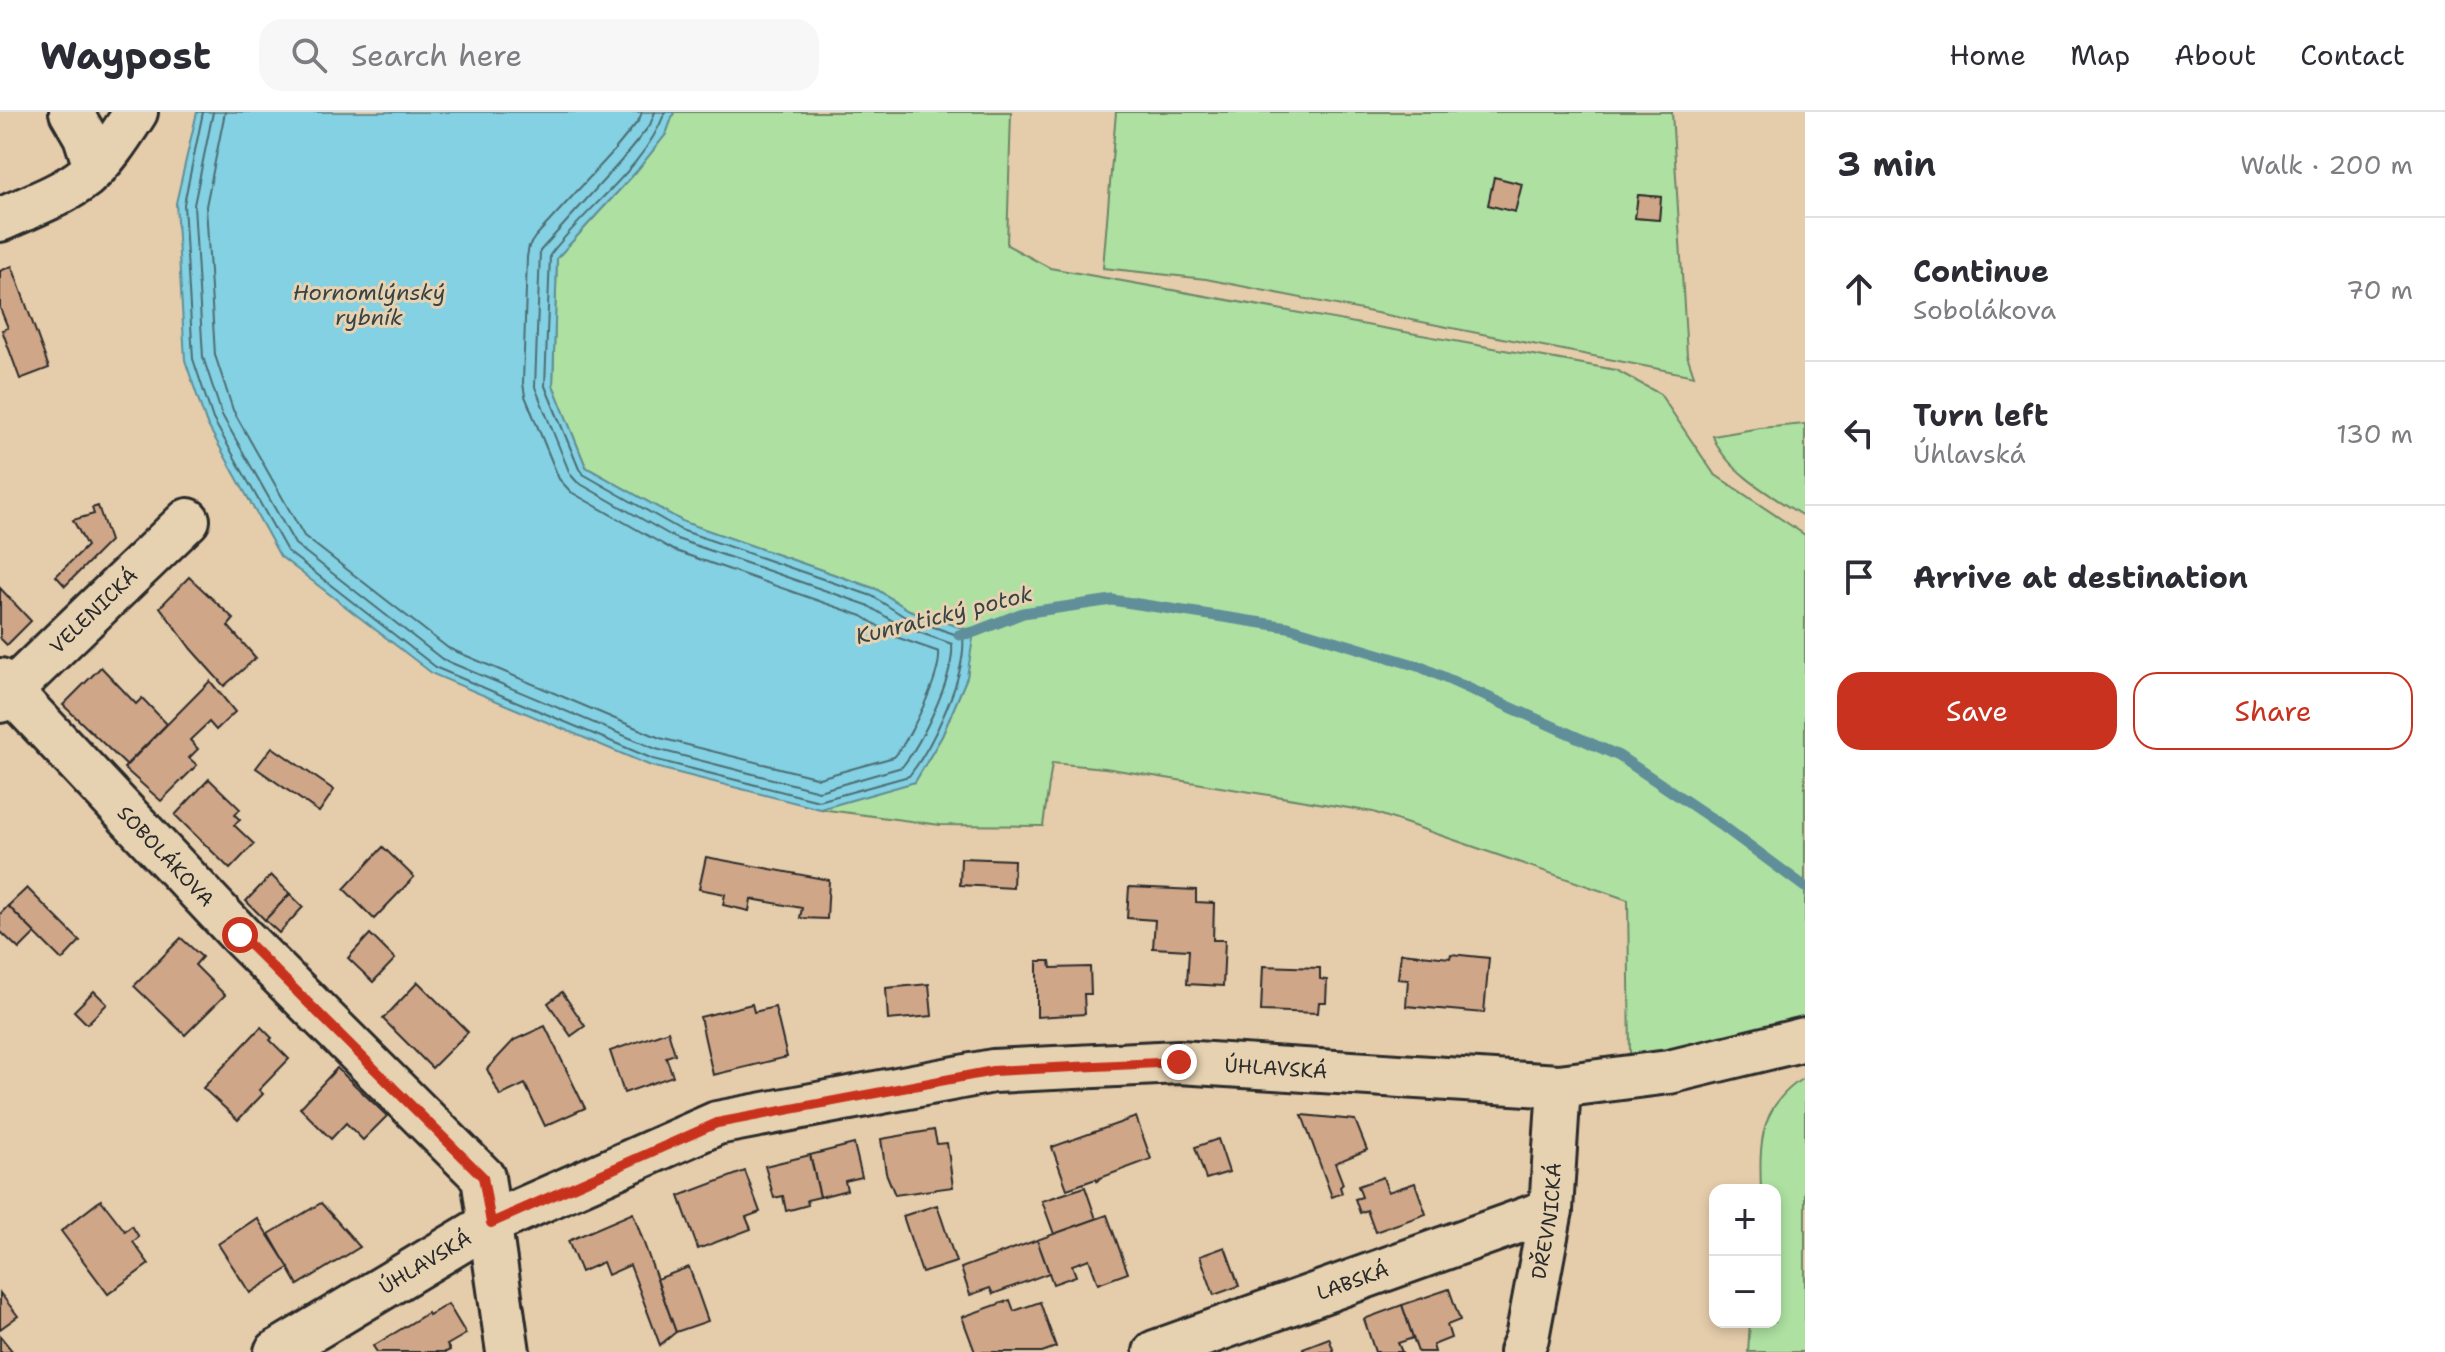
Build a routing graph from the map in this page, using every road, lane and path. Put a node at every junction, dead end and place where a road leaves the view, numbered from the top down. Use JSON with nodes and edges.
{"nodes":[{"id":1,"x":71,"y":112,"type":"edge"},
{"id":2,"x":136,"y":112,"type":"edge"},
{"id":3,"x":95,"y":167,"type":"junction"},
{"id":4,"x":0,"y":220,"type":"edge"},
{"id":5,"x":188,"y":520,"type":"dead end"},
{"id":6,"x":3,"y":690,"type":"edge"},
{"id":7,"x":1805,"y":1039,"type":"edge"},
{"id":8,"x":1559,"y":1086,"type":"junction"},
{"id":9,"x":1551,"y":1210,"type":"junction"},
{"id":10,"x":491,"y":1223,"type":"junction"},
{"id":11,"x":276,"y":1352,"type":"edge"},
{"id":12,"x":508,"y":1352,"type":"edge"},
{"id":13,"x":1155,"y":1352,"type":"edge"},
{"id":14,"x":1521,"y":1352,"type":"edge"}],
"edges":[{"from":1,"to":3,"type":"street"},
{"from":2,"to":3,"type":"street"},
{"from":3,"to":4,"type":"street"},
{"from":5,"to":6,"type":"street","name":"VELENICKÁ"},
{"from":6,"to":10,"type":"street","name":"SOBOLÁKOVA"},
{"from":7,"to":8,"type":"street","name":"ÚHLAVSKÁ"},
{"from":8,"to":9,"type":"street","name":"DŘEVNICKÁ"},
{"from":8,"to":10,"type":"street","name":"ÚHLAVSKÁ"},
{"from":9,"to":13,"type":"street","name":"LABSKÁ"},
{"from":9,"to":14,"type":"street","name":"DŘEVNICKÁ"},
{"from":10,"to":11,"type":"street","name":"ÚHLAVSKÁ"},
{"from":10,"to":12,"type":"street","name":"SOBOLÁKOVA"}]}
